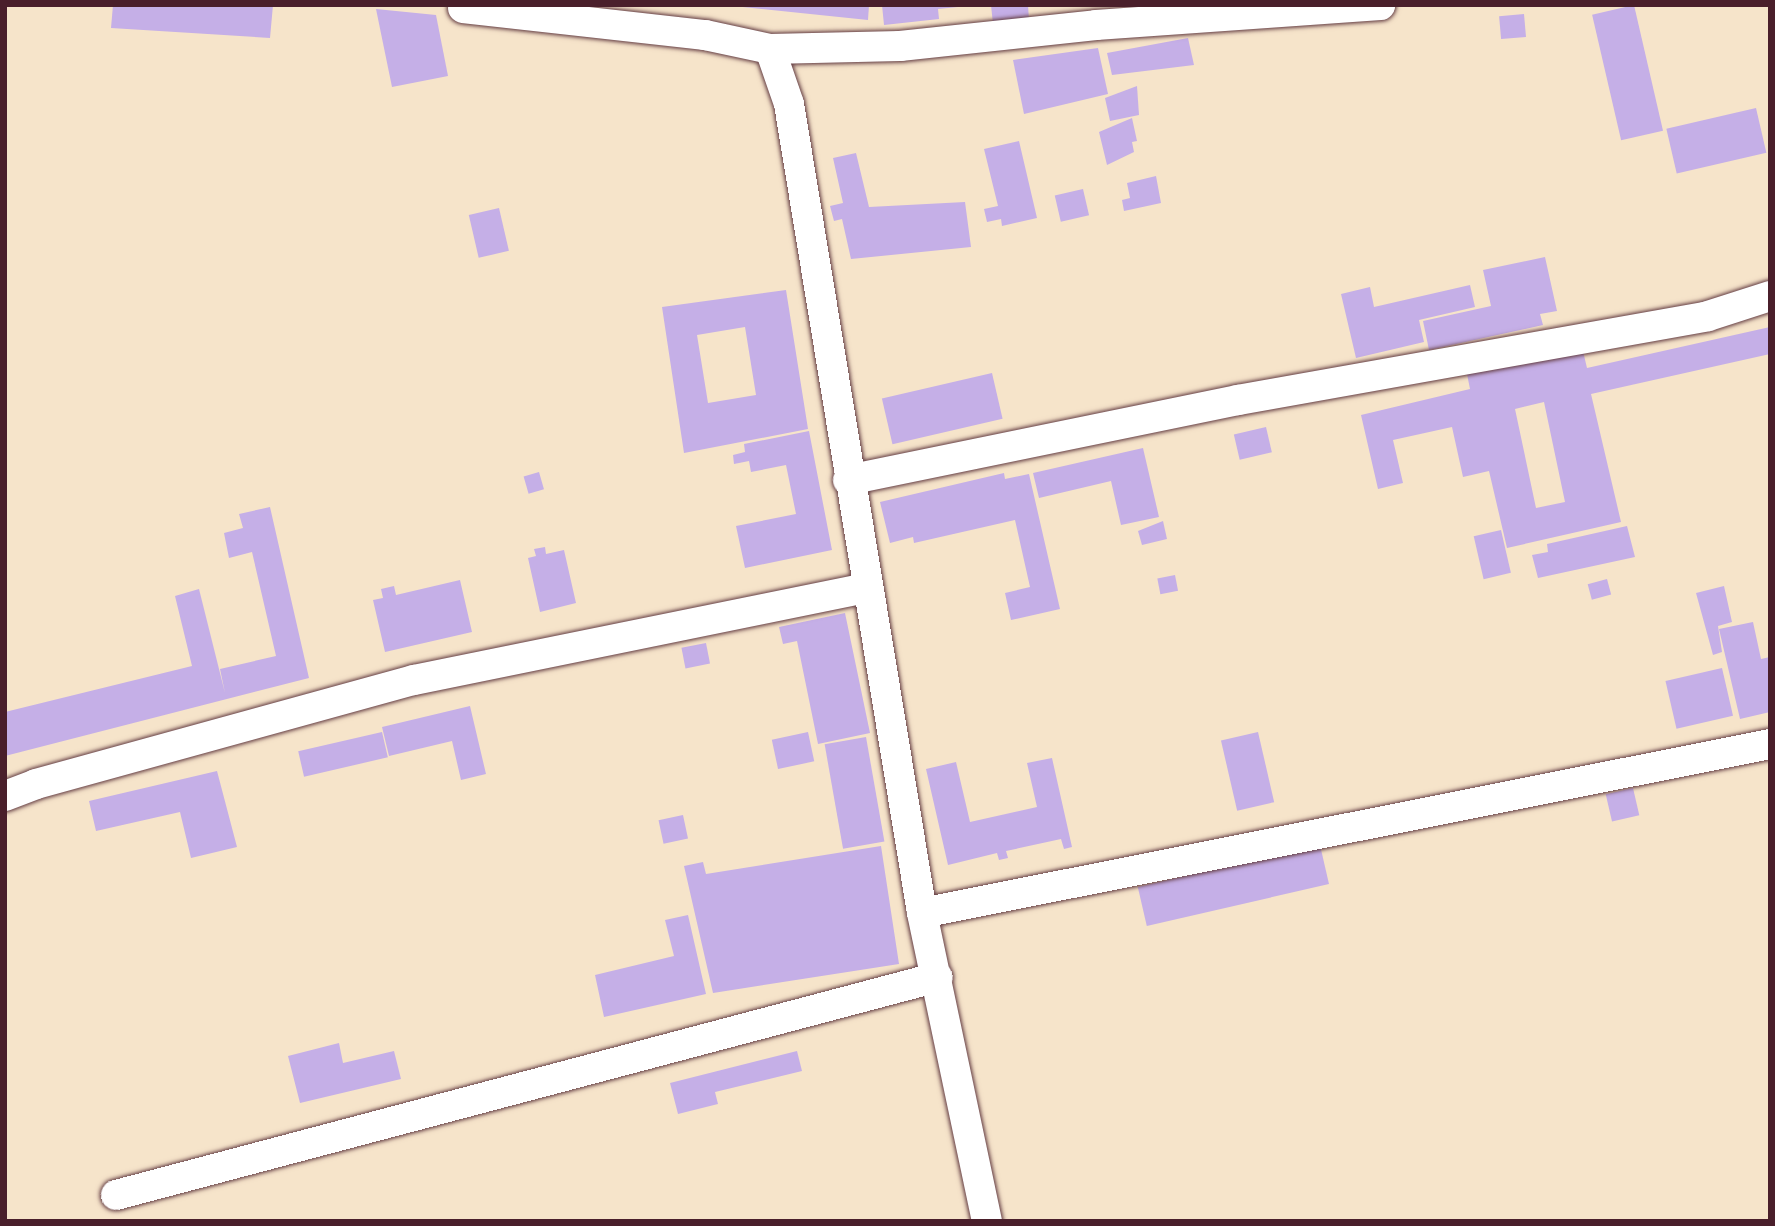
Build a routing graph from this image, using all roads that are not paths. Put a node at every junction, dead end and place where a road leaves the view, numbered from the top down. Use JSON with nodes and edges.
{"nodes":[{"id":1,"x":1380,"y":5,"type":"edge"},
{"id":2,"x":457,"y":6,"type":"edge"},
{"id":3,"x":770,"y":49,"type":"junction"},
{"id":4,"x":1770,"y":296,"type":"edge"},
{"id":5,"x":848,"y":481,"type":"junction"},
{"id":6,"x":867,"y":588,"type":"junction"},
{"id":7,"x":1770,"y":744,"type":"edge"},
{"id":8,"x":5,"y":796,"type":"edge"},
{"id":9,"x":922,"y":914,"type":"junction"},
{"id":10,"x":938,"y":977,"type":"junction"},
{"id":11,"x":116,"y":1195,"type":"dead end"},
{"id":12,"x":987,"y":1221,"type":"edge"}],
"edges":[{"from":1,"to":3,"type":"street"},
{"from":2,"to":3,"type":"street"},
{"from":3,"to":5,"type":"street"},
{"from":4,"to":5,"type":"street"},
{"from":5,"to":6,"type":"street"},
{"from":6,"to":8,"type":"street"},
{"from":6,"to":9,"type":"street"},
{"from":7,"to":9,"type":"street"},
{"from":9,"to":10,"type":"street"},
{"from":10,"to":11,"type":"street"},
{"from":10,"to":12,"type":"street"}]}
